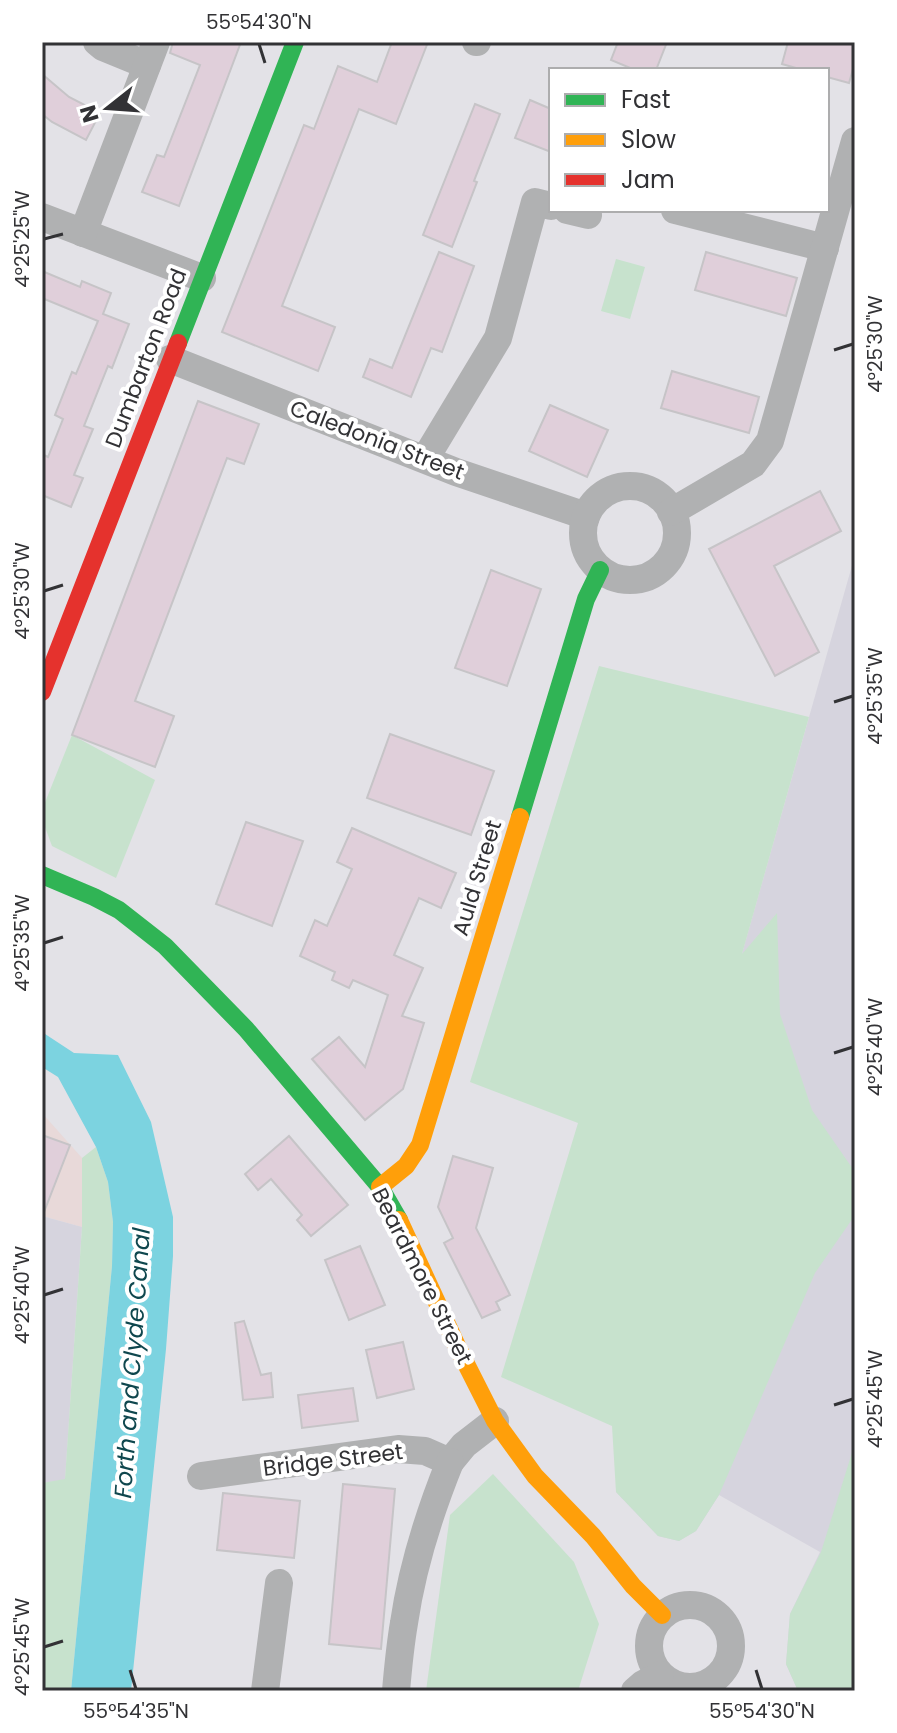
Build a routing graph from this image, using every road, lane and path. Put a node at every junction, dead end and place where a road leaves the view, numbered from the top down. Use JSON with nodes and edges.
{"nodes":[{"id":1,"x":97,"y":42,"type":"edge"},
{"id":2,"x":295,"y":42,"type":"edge"},
{"id":3,"x":152,"y":54,"type":"edge"},
{"id":4,"x":855,"y":141,"type":"edge"},
{"id":5,"x":549,"y":206,"type":"edge"},
{"id":6,"x":683,"y":212,"type":"edge"},
{"id":7,"x":42,"y":217,"type":"edge"},
{"id":8,"x":83,"y":233,"type":"junction"},
{"id":9,"x":825,"y":248,"type":"junction"},
{"id":10,"x":202,"y":278,"type":"junction"},
{"id":11,"x":170,"y":359,"type":"junction"},
{"id":12,"x":425,"y":459,"type":"junction"},
{"id":13,"x":671,"y":512,"type":"junction"},
{"id":14,"x":586,"y":516,"type":"junction"},
{"id":15,"x":600,"y":570,"type":"junction"},
{"id":16,"x":42,"y":692,"type":"edge"},
{"id":17,"x":42,"y":875,"type":"edge"},
{"id":18,"x":380,"y":1187,"type":"junction"},
{"id":19,"x":495,"y":1421,"type":"junction"},
{"id":20,"x":450,"y":1462,"type":"junction"},
{"id":21,"x":201,"y":1476,"type":"dead end"},
{"id":22,"x":279,"y":1583,"type":"dead end"},
{"id":23,"x":662,"y":1615,"type":"junction"},
{"id":24,"x":660,"y":1675,"type":"junction"},
{"id":25,"x":732,"y":1680,"type":"edge"},
{"id":26,"x":265,"y":1691,"type":"edge"},
{"id":27,"x":396,"y":1691,"type":"edge"},
{"id":28,"x":635,"y":1691,"type":"edge"}],
"edges":[{"from":1,"to":3,"type":"street"},
{"from":2,"to":10,"type":"street","name":"Dumbarton Road"},
{"from":3,"to":8,"type":"street"},
{"from":4,"to":9,"type":"street"},
{"from":5,"to":12,"type":"street"},
{"from":6,"to":9,"type":"street"},
{"from":7,"to":8,"type":"street"},
{"from":8,"to":10,"type":"street"},
{"from":9,"to":13,"type":"street"},
{"from":10,"to":11,"type":"street","name":"Dumbarton Road"},
{"from":11,"to":12,"type":"street","name":"Caledonia Street"},
{"from":11,"to":16,"type":"street","name":"Dumbarton Road"},
{"from":12,"to":14,"type":"street","name":"Caledonia Street"},
{"from":13,"to":14,"type":"street"},
{"from":13,"to":15,"type":"street"},
{"from":14,"to":15,"type":"street"},
{"from":15,"to":18,"type":"street","name":"Auld Street"},
{"from":17,"to":18,"type":"street","name":"Beardmore Street"},
{"from":18,"to":19,"type":"street","name":"Beardmore Street"},
{"from":19,"to":20,"type":"street"},
{"from":19,"to":23,"type":"street","name":"Beardmore Street"},
{"from":20,"to":21,"type":"street","name":"Bridge Street"},
{"from":20,"to":27,"type":"street"},
{"from":22,"to":26,"type":"street"},
{"from":23,"to":24,"type":"street"},
{"from":23,"to":25,"type":"street"},
{"from":24,"to":25,"type":"street"},
{"from":24,"to":28,"type":"street"}]}
